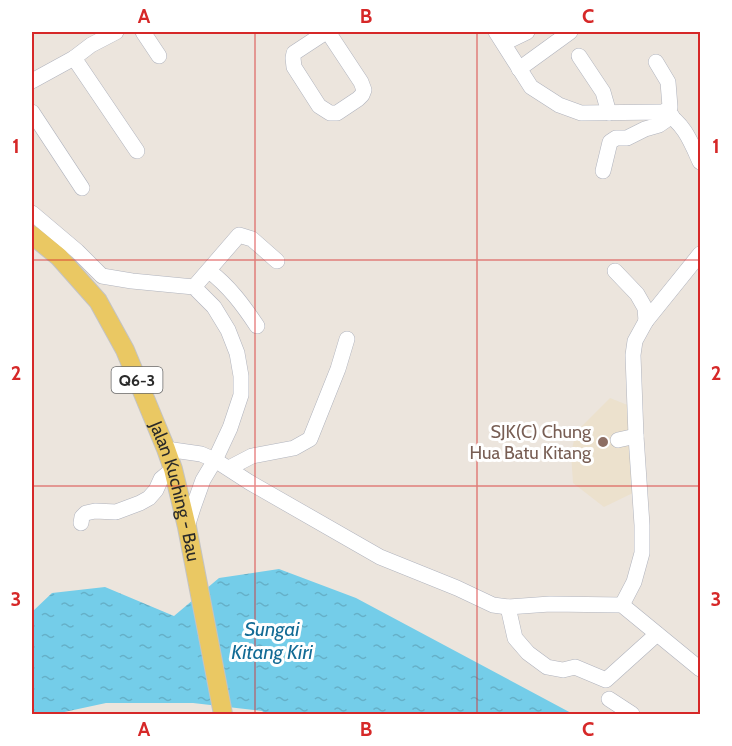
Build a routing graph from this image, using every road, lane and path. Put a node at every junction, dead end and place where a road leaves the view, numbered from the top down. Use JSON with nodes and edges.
{"nodes":[{"id":1,"x":116,"y":32,"type":"edge"},
{"id":2,"x":143,"y":32,"type":"edge"},
{"id":3,"x":327,"y":32,"type":"edge"},
{"id":4,"x":527,"y":32,"type":"edge"},
{"id":5,"x":570,"y":32,"type":"edge"},
{"id":6,"x":500,"y":37,"type":"edge"},
{"id":7,"x":159,"y":56,"type":"dead end"},
{"id":8,"x":579,"y":56,"type":"dead end"},
{"id":9,"x":74,"y":58,"type":"junction"},
{"id":10,"x":656,"y":62,"type":"dead end"},
{"id":11,"x":519,"y":69,"type":"junction"},
{"id":12,"x":32,"y":81,"type":"edge"},
{"id":13,"x":32,"y":112,"type":"edge"},
{"id":14,"x":609,"y":113,"type":"junction"},
{"id":15,"x":668,"y":114,"type":"junction"},
{"id":16,"x":137,"y":151,"type":"dead end"},
{"id":17,"x":700,"y":162,"type":"edge"},
{"id":18,"x":603,"y":171,"type":"dead end"},
{"id":19,"x":82,"y":188,"type":"dead end"},
{"id":20,"x":32,"y":213,"type":"edge"},
{"id":21,"x":32,"y":235,"type":"edge"},
{"id":22,"x":700,"y":254,"type":"edge"},
{"id":23,"x":277,"y":261,"type":"dead end"},
{"id":24,"x":209,"y":271,"type":"junction"},
{"id":25,"x":615,"y":271,"type":"dead end"},
{"id":26,"x":195,"y":287,"type":"junction"},
{"id":27,"x":646,"y":321,"type":"junction"},
{"id":28,"x":257,"y":326,"type":"dead end"},
{"id":29,"x":347,"y":339,"type":"dead end"},
{"id":30,"x":636,"y":436,"type":"junction"},
{"id":31,"x":618,"y":440,"type":"dead end"},
{"id":32,"x":166,"y":449,"type":"junction"},
{"id":33,"x":215,"y":460,"type":"junction"},
{"id":34,"x":230,"y":468,"type":"junction"},
{"id":35,"x":173,"y":469,"type":"junction"},
{"id":36,"x":81,"y":523,"type":"dead end"},
{"id":37,"x":187,"y":527,"type":"junction"},
{"id":38,"x":622,"y":605,"type":"junction"},
{"id":39,"x":508,"y":607,"type":"junction"},
{"id":40,"x":657,"y":634,"type":"junction"},
{"id":41,"x":700,"y":669,"type":"edge"},
{"id":42,"x":609,"y":699,"type":"dead end"},
{"id":43,"x":223,"y":714,"type":"edge"},
{"id":44,"x":632,"y":714,"type":"edge"}],
"edges":[{"from":1,"to":9,"type":"street"},
{"from":2,"to":7,"type":"street"},
{"from":3,"to":3,"type":"street"},
{"from":4,"to":6,"type":"street"},
{"from":5,"to":11,"type":"street"},
{"from":6,"to":11,"type":"street"},
{"from":8,"to":14,"type":"street"},
{"from":9,"to":12,"type":"street"},
{"from":9,"to":16,"type":"street"},
{"from":10,"to":15,"type":"street"},
{"from":11,"to":14,"type":"street"},
{"from":13,"to":19,"type":"street"},
{"from":14,"to":15,"type":"street"},
{"from":15,"to":17,"type":"street"},
{"from":15,"to":18,"type":"street"},
{"from":20,"to":26,"type":"street"},
{"from":21,"to":32,"type":"main road","name":"Jalan Kuching - Bau","number":"Q6-3"},
{"from":22,"to":27,"type":"street"},
{"from":23,"to":24,"type":"street"},
{"from":24,"to":26,"type":"street"},
{"from":24,"to":28,"type":"street"},
{"from":25,"to":27,"type":"street"},
{"from":26,"to":33,"type":"street"},
{"from":27,"to":30,"type":"street"},
{"from":29,"to":34,"type":"street"},
{"from":30,"to":31,"type":"street"},
{"from":30,"to":38,"type":"street"},
{"from":32,"to":33,"type":"street"},
{"from":32,"to":35,"type":"main road","name":"Jalan Kuching - Bau","number":"Q6-3"},
{"from":33,"to":34,"type":"street"},
{"from":33,"to":37,"type":"street"},
{"from":34,"to":39,"type":"street"},
{"from":35,"to":36,"type":"street"},
{"from":35,"to":37,"type":"main road","name":"Jalan Kuching - Bau","number":"Q6-3"},
{"from":37,"to":43,"type":"main road","name":"Jalan Kuching - Bau","number":"Q6-3"},
{"from":38,"to":39,"type":"street"},
{"from":38,"to":40,"type":"street"},
{"from":39,"to":40,"type":"street"},
{"from":40,"to":41,"type":"street"},
{"from":42,"to":44,"type":"street"}]}
